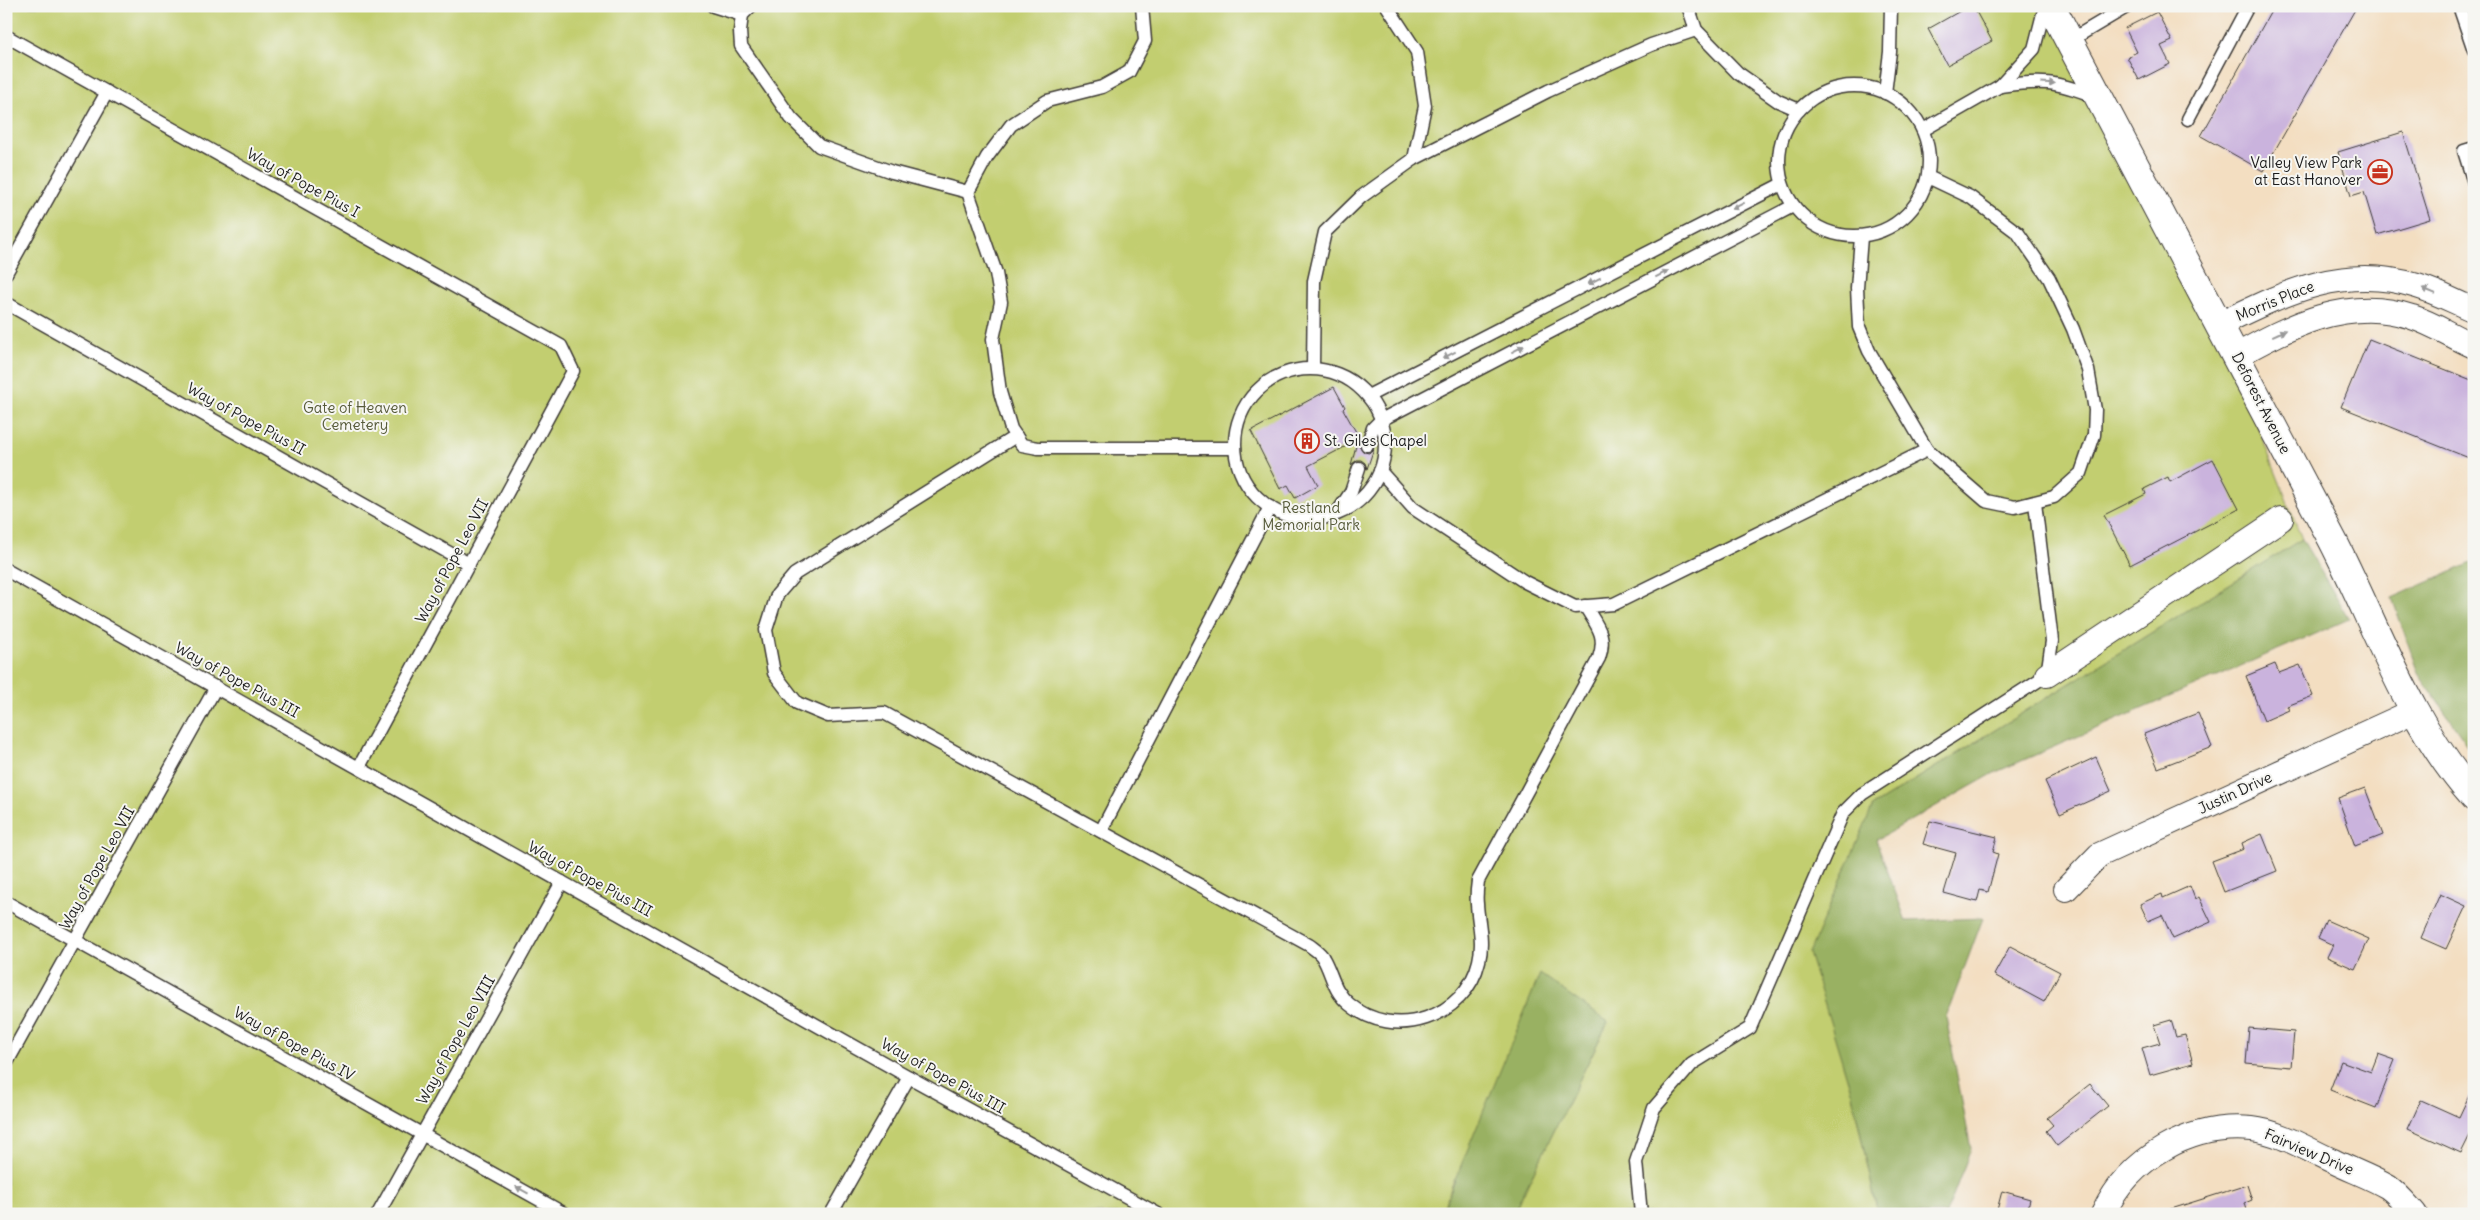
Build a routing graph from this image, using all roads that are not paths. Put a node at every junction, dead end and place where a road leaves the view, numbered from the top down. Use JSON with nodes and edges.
{"nodes":[{"id":1,"x":713,"y":6,"type":"edge"},
{"id":2,"x":1142,"y":6,"type":"edge"},
{"id":3,"x":1387,"y":6,"type":"edge"},
{"id":4,"x":1688,"y":6,"type":"edge"},
{"id":5,"x":1891,"y":6,"type":"edge"},
{"id":6,"x":2046,"y":6,"type":"edge"},
{"id":7,"x":2050,"y":6,"type":"edge"},
{"id":8,"x":2128,"y":6,"type":"edge"},
{"id":9,"x":2248,"y":6,"type":"edge"},
{"id":10,"x":2459,"y":6,"type":"edge"},
{"id":11,"x":747,"y":11,"type":"edge"},
{"id":12,"x":1696,"y":30,"type":"junction"},
{"id":13,"x":6,"y":36,"type":"edge"},
{"id":14,"x":2069,"y":41,"type":"junction"},
{"id":15,"x":2474,"y":48,"type":"edge"},
{"id":16,"x":2000,"y":86,"type":"junction"},
{"id":17,"x":107,"y":92,"type":"junction"},
{"id":18,"x":1885,"y":93,"type":"junction"},
{"id":19,"x":2098,"y":98,"type":"junction"},
{"id":20,"x":1799,"y":110,"type":"junction"},
{"id":21,"x":2188,"y":120,"type":"dead end"},
{"id":22,"x":1923,"y":130,"type":"junction"},
{"id":23,"x":2474,"y":148,"type":"edge"},
{"id":24,"x":1414,"y":159,"type":"junction"},
{"id":25,"x":1928,"y":177,"type":"junction"},
{"id":26,"x":2474,"y":182,"type":"edge"},
{"id":27,"x":1782,"y":184,"type":"junction"},
{"id":28,"x":968,"y":192,"type":"junction"},
{"id":29,"x":1792,"y":206,"type":"junction"},
{"id":30,"x":1861,"y":236,"type":"junction"},
{"id":31,"x":6,"y":273,"type":"edge"},
{"id":32,"x":6,"y":303,"type":"edge"},
{"id":33,"x":2474,"y":310,"type":"edge"},
{"id":34,"x":2220,"y":324,"type":"junction"},
{"id":35,"x":2474,"y":346,"type":"edge"},
{"id":36,"x":2236,"y":356,"type":"junction"},
{"id":37,"x":1313,"y":368,"type":"junction"},
{"id":38,"x":573,"y":371,"type":"joint"},
{"id":39,"x":1368,"y":396,"type":"junction"},
{"id":40,"x":1381,"y":420,"type":"junction"},
{"id":41,"x":1016,"y":436,"type":"junction"},
{"id":42,"x":1367,"y":445,"type":"dead end"},
{"id":43,"x":1235,"y":448,"type":"junction"},
{"id":44,"x":1927,"y":450,"type":"junction"},
{"id":45,"x":1359,"y":468,"type":"dead end"},
{"id":46,"x":1380,"y":472,"type":"junction"},
{"id":47,"x":2035,"y":503,"type":"junction"},
{"id":48,"x":1270,"y":507,"type":"junction"},
{"id":49,"x":1338,"y":513,"type":"junction"},
{"id":50,"x":2281,"y":519,"type":"dead end"},
{"id":51,"x":469,"y":564,"type":"junction"},
{"id":52,"x":6,"y":570,"type":"edge"},
{"id":53,"x":1585,"y":606,"type":"junction"},
{"id":54,"x":2047,"y":675,"type":"junction"},
{"id":55,"x":216,"y":687,"type":"junction"},
{"id":56,"x":2414,"y":711,"type":"junction"},
{"id":57,"x":359,"y":767,"type":"junction"},
{"id":58,"x":2474,"y":797,"type":"edge"},
{"id":59,"x":1102,"y":831,"type":"junction"},
{"id":60,"x":562,"y":882,"type":"junction"},
{"id":61,"x":2066,"y":889,"type":"dead end"},
{"id":62,"x":6,"y":902,"type":"edge"},
{"id":63,"x":76,"y":940,"type":"junction"},
{"id":64,"x":6,"y":1064,"type":"edge"},
{"id":65,"x":910,"y":1077,"type":"junction"},
{"id":66,"x":422,"y":1135,"type":"junction"},
{"id":67,"x":378,"y":1214,"type":"edge"},
{"id":68,"x":565,"y":1214,"type":"edge"},
{"id":69,"x":831,"y":1214,"type":"edge"},
{"id":70,"x":1158,"y":1214,"type":"edge"},
{"id":71,"x":1642,"y":1214,"type":"edge"},
{"id":72,"x":2104,"y":1214,"type":"edge"},
{"id":73,"x":2415,"y":1214,"type":"edge"}],
"edges":[{"from":1,"to":11,"type":"lane"},
{"from":2,"to":28,"type":"lane"},
{"from":3,"to":24,"type":"lane"},
{"from":4,"to":12,"type":"lane"},
{"from":5,"to":18,"type":"lane"},
{"from":6,"to":16,"type":"lane"},
{"from":7,"to":14,"type":"street","name":"Deforest Avenue"},
{"from":8,"to":14,"type":"lane"},
{"from":9,"to":21,"type":"lane"},
{"from":10,"to":15,"type":"lane"},
{"from":11,"to":28,"type":"lane"},
{"from":12,"to":20,"type":"lane"},
{"from":12,"to":24,"type":"lane"},
{"from":13,"to":17,"type":"lane","name":"Way of Pope Pius I"},
{"from":14,"to":19,"type":"street","name":"Deforest Avenue"},
{"from":16,"to":19,"type":"lane","one_way":true},
{"from":16,"to":22,"type":"lane"},
{"from":17,"to":31,"type":"lane"},
{"from":17,"to":38,"type":"lane","name":"Way of Pope Pius I"},
{"from":18,"to":20,"type":"lane"},
{"from":18,"to":22,"type":"lane"},
{"from":19,"to":34,"type":"street","name":"Deforest Avenue"},
{"from":20,"to":27,"type":"lane"},
{"from":22,"to":25,"type":"lane"},
{"from":23,"to":26,"type":"lane"},
{"from":24,"to":37,"type":"lane"},
{"from":25,"to":30,"type":"lane"},
{"from":25,"to":47,"type":"lane"},
{"from":27,"to":29,"type":"lane"},
{"from":27,"to":39,"type":"lane","one_way":true},
{"from":28,"to":41,"type":"lane"},
{"from":29,"to":30,"type":"lane"},
{"from":40,"to":29,"type":"lane","one_way":true},
{"from":30,"to":44,"type":"lane"},
{"from":32,"to":51,"type":"lane","name":"Way of Pope Pius II"},
{"from":33,"to":34,"type":"street","name":"Morris Place","one_way":true},
{"from":34,"to":36,"type":"street","name":"Deforest Avenue"},
{"from":36,"to":35,"type":"street","name":"Morris Place","one_way":true},
{"from":36,"to":56,"type":"street","name":"Deforest Avenue"},
{"from":37,"to":39,"type":"lane"},
{"from":37,"to":43,"type":"lane"},
{"from":38,"to":51,"type":"lane","name":"Way of Pope Leo VII"},
{"from":39,"to":40,"type":"lane"},
{"from":40,"to":42,"type":"lane"},
{"from":40,"to":46,"type":"lane"},
{"from":41,"to":43,"type":"lane"},
{"from":41,"to":59,"type":"lane"},
{"from":43,"to":48,"type":"lane"},
{"from":44,"to":47,"type":"lane"},
{"from":44,"to":53,"type":"lane"},
{"from":45,"to":49,"type":"lane"},
{"from":46,"to":49,"type":"lane"},
{"from":46,"to":53,"type":"lane"},
{"from":47,"to":54,"type":"lane"},
{"from":48,"to":49,"type":"lane"},
{"from":48,"to":59,"type":"lane"},
{"from":50,"to":54,"type":"street"},
{"from":51,"to":57,"type":"lane","name":"Way of Pope Leo VII"},
{"from":52,"to":55,"type":"lane","name":"Way of Pope Pius III"},
{"from":53,"to":59,"type":"lane"},
{"from":54,"to":71,"type":"lane"},
{"from":55,"to":57,"type":"lane","name":"Way of Pope Pius III"},
{"from":55,"to":63,"type":"lane","name":"Way of Pope Leo VII"},
{"from":56,"to":58,"type":"street","name":"Deforest Avenue"},
{"from":56,"to":61,"type":"street","name":"Justin Drive"},
{"from":57,"to":60,"type":"lane","name":"Way of Pope Pius III"},
{"from":60,"to":65,"type":"lane","name":"Way of Pope Pius III"},
{"from":60,"to":66,"type":"lane","name":"Way of Pope Leo VIII"},
{"from":62,"to":63,"type":"lane","name":"Way of Pope Pius IV"},
{"from":63,"to":64,"type":"lane","name":"Way of Pope Leo VII"},
{"from":63,"to":66,"type":"lane","name":"Way of Pope Pius IV"},
{"from":65,"to":69,"type":"lane"},
{"from":65,"to":70,"type":"lane","name":"Way of Pope Pius III"},
{"from":66,"to":67,"type":"lane","name":"Way of Pope Leo VIII"},
{"from":68,"to":66,"type":"lane","name":"Way of Pope Pius IV","one_way":true},
{"from":72,"to":73,"type":"street","name":"Fairview Drive"}]}
